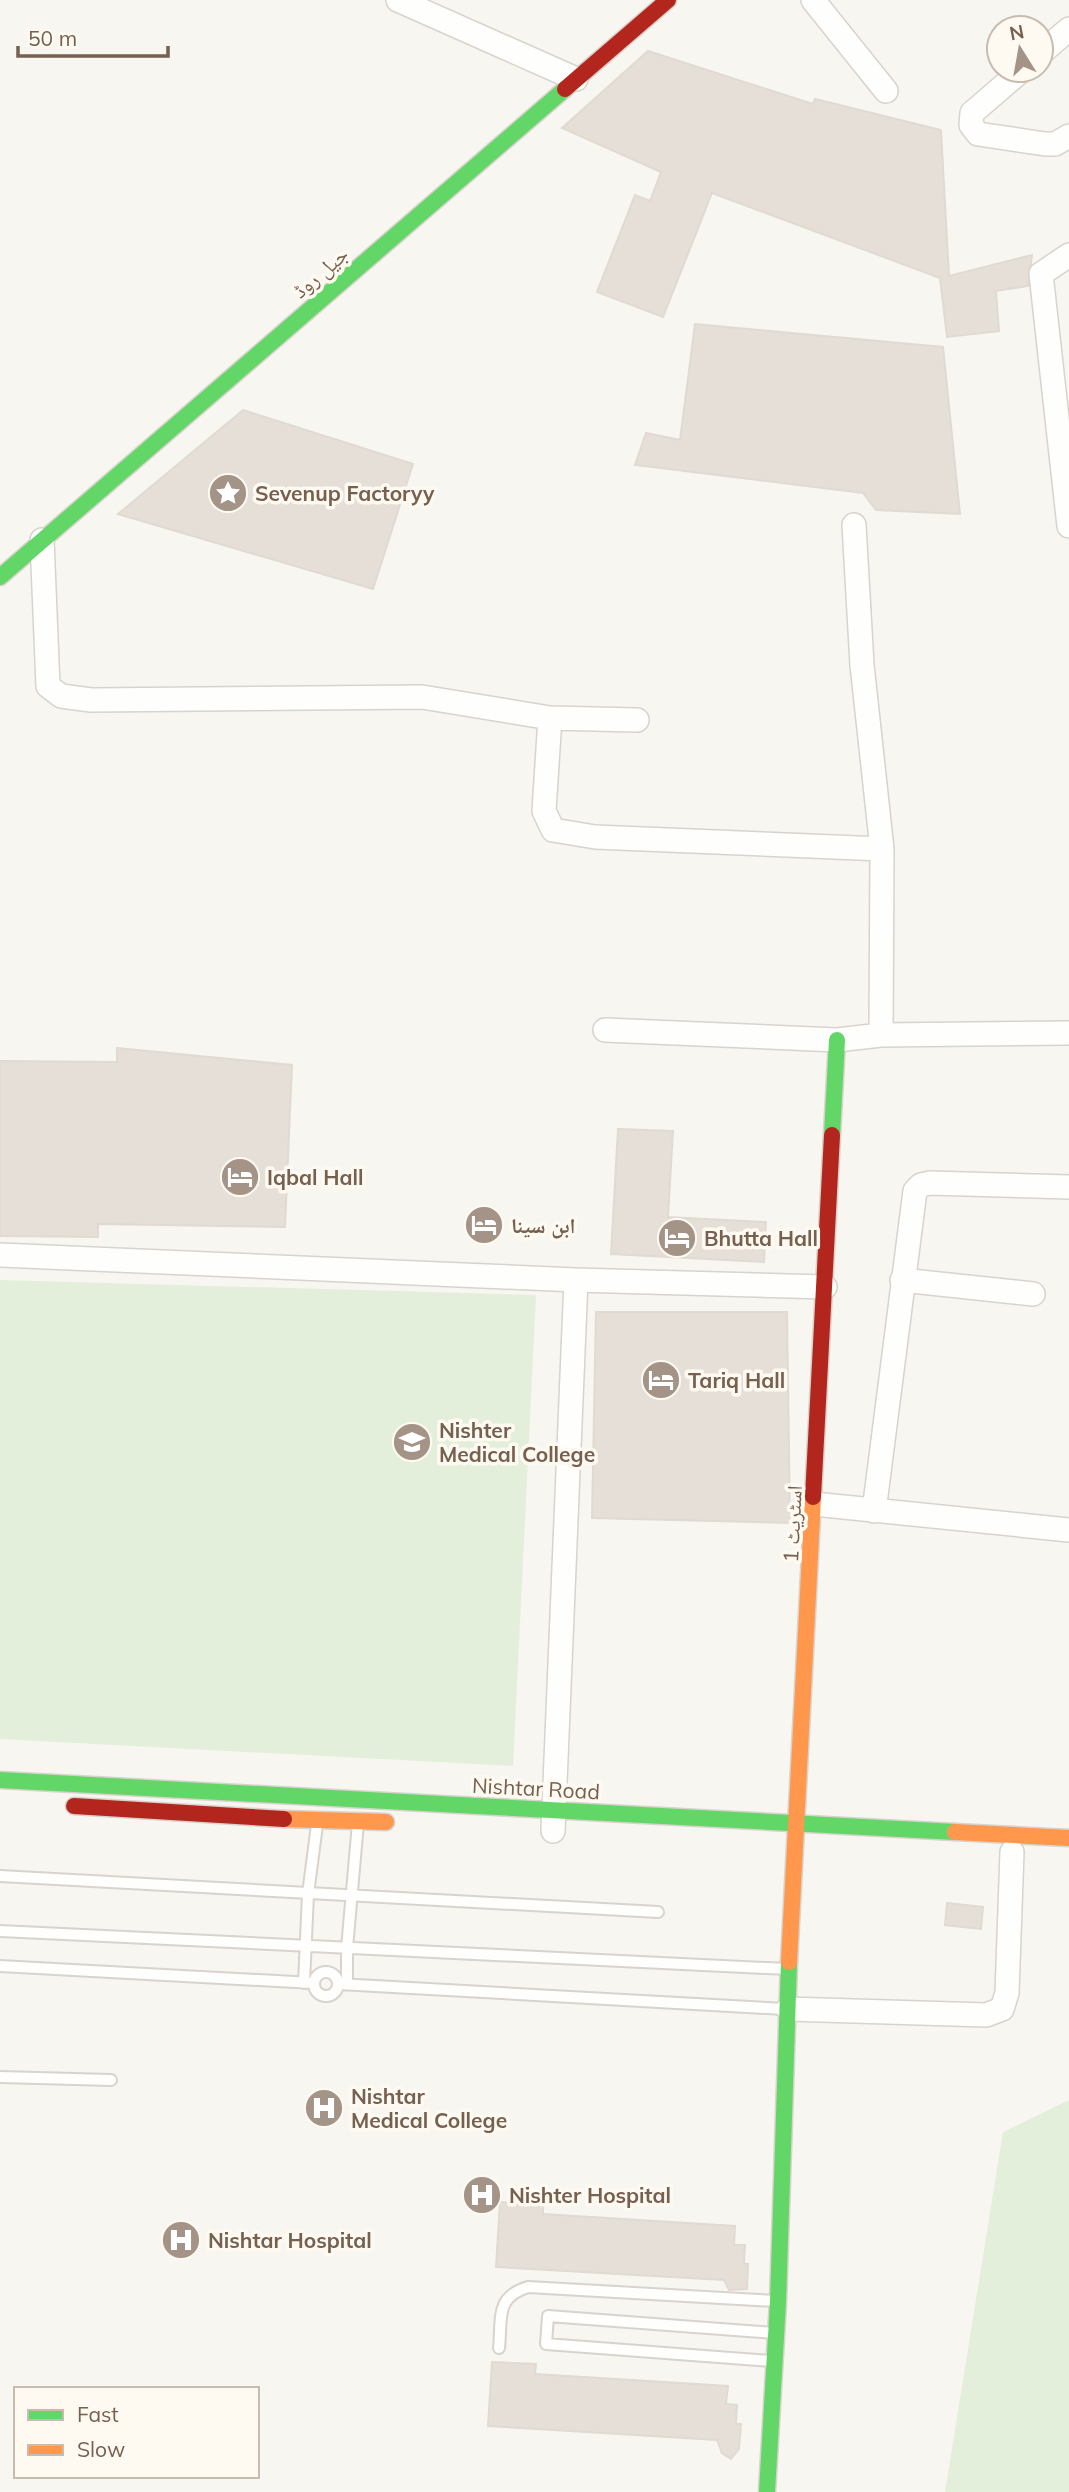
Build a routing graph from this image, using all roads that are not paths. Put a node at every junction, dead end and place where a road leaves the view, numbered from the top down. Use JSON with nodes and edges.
{"nodes":[{"id":1,"x":398,"y":0,"type":"edge"},
{"id":2,"x":668,"y":0,"type":"edge"},
{"id":3,"x":813,"y":0,"type":"edge"},
{"id":4,"x":1069,"y":29,"type":"edge"},
{"id":5,"x":1055,"y":41,"type":"edge"},
{"id":6,"x":576,"y":79,"type":"junction"},
{"id":7,"x":1006,"y":84,"type":"edge"},
{"id":8,"x":886,"y":91,"type":"dead end"},
{"id":9,"x":1069,"y":136,"type":"edge"},
{"id":10,"x":1069,"y":255,"type":"edge"},
{"id":11,"x":853,"y":525,"type":"dead end"},
{"id":12,"x":1069,"y":526,"type":"edge"},
{"id":13,"x":42,"y":540,"type":"junction"},
{"id":14,"x":0,"y":577,"type":"edge"},
{"id":15,"x":550,"y":718,"type":"junction"},
{"id":16,"x":637,"y":720,"type":"dead end"},
{"id":17,"x":882,"y":849,"type":"junction"},
{"id":18,"x":605,"y":1030,"type":"dead end"},
{"id":19,"x":1069,"y":1033,"type":"edge"},
{"id":20,"x":881,"y":1035,"type":"junction"},
{"id":21,"x":837,"y":1040,"type":"junction"},
{"id":22,"x":1069,"y":1187,"type":"edge"},
{"id":23,"x":0,"y":1255,"type":"edge"},
{"id":24,"x":576,"y":1280,"type":"junction"},
{"id":25,"x":902,"y":1280,"type":"junction"},
{"id":26,"x":825,"y":1287,"type":"junction"},
{"id":27,"x":1033,"y":1294,"type":"dead end"},
{"id":28,"x":814,"y":1504,"type":"junction"},
{"id":29,"x":874,"y":1511,"type":"junction"},
{"id":30,"x":1069,"y":1530,"type":"edge"},
{"id":31,"x":0,"y":1780,"type":"edge"},
{"id":32,"x":315,"y":1797,"type":"junction"},
{"id":33,"x":55,"y":1805,"type":"dead end"},
{"id":34,"x":317,"y":1821,"type":"junction"},
{"id":35,"x":358,"y":1821,"type":"junction"},
{"id":36,"x":400,"y":1823,"type":"dead end"},
{"id":37,"x":798,"y":1824,"type":"junction"},
{"id":38,"x":553,"y":1825,"type":"junction"},
{"id":39,"x":1069,"y":1838,"type":"edge"},
{"id":40,"x":1012,"y":1853,"type":"dead end"},
{"id":41,"x":0,"y":1876,"type":"edge"},
{"id":42,"x":308,"y":1894,"type":"junction"},
{"id":43,"x":352,"y":1896,"type":"junction"},
{"id":44,"x":658,"y":1912,"type":"dead end"},
{"id":45,"x":0,"y":1931,"type":"edge"},
{"id":46,"x":306,"y":1946,"type":"junction"},
{"id":47,"x":347,"y":1948,"type":"junction"},
{"id":48,"x":0,"y":1966,"type":"edge"},
{"id":49,"x":789,"y":1969,"type":"junction"},
{"id":50,"x":309,"y":1983,"type":"junction"},
{"id":51,"x":343,"y":1984,"type":"junction"},
{"id":52,"x":788,"y":2009,"type":"junction"},
{"id":53,"x":0,"y":2077,"type":"edge"},
{"id":54,"x":111,"y":2080,"type":"dead end"},
{"id":55,"x":778,"y":2302,"type":"junction"},
{"id":56,"x":776,"y":2333,"type":"junction"},
{"id":57,"x":499,"y":2348,"type":"dead end"},
{"id":58,"x":775,"y":2361,"type":"junction"},
{"id":59,"x":767,"y":2492,"type":"edge"}],
"edges":[{"from":1,"to":6,"type":"street"},
{"from":2,"to":6,"type":"main road","name":"جیل روڈ"},
{"from":3,"to":8,"type":"street"},
{"from":4,"to":5,"type":"street"},
{"from":6,"to":13,"type":"main road","name":"جیل روڈ"},
{"from":7,"to":9,"type":"street"},
{"from":10,"to":12,"type":"street"},
{"from":11,"to":17,"type":"street"},
{"from":13,"to":14,"type":"main road","name":"جیل روڈ"},
{"from":13,"to":15,"type":"street"},
{"from":15,"to":16,"type":"street"},
{"from":15,"to":17,"type":"street"},
{"from":17,"to":20,"type":"street"},
{"from":18,"to":21,"type":"street"},
{"from":19,"to":20,"type":"street"},
{"from":20,"to":21,"type":"street"},
{"from":21,"to":26,"type":"main road","name":"اسٹریٹ 1"},
{"from":22,"to":25,"type":"street"},
{"from":23,"to":24,"type":"street"},
{"from":24,"to":26,"type":"street"},
{"from":24,"to":38,"type":"street"},
{"from":25,"to":27,"type":"street"},
{"from":25,"to":29,"type":"street"},
{"from":26,"to":28,"type":"main road","name":"اسٹریٹ 1"},
{"from":28,"to":29,"type":"street"},
{"from":28,"to":37,"type":"main road","name":"اسٹریٹ 1"},
{"from":29,"to":30,"type":"street"},
{"from":31,"to":32,"type":"main road","name":"Nishtar Road"},
{"from":32,"to":34,"type":"lane"},
{"from":32,"to":38,"type":"main road","name":"Nishtar Road"},
{"from":33,"to":34,"type":"main road"},
{"from":34,"to":35,"type":"main road"},
{"from":34,"to":42,"type":"lane"},
{"from":35,"to":36,"type":"main road"},
{"from":35,"to":43,"type":"lane"},
{"from":37,"to":38,"type":"main road","name":"Nishtar Road"},
{"from":37,"to":39,"type":"main road","name":"Nishtar Road"},
{"from":37,"to":49,"type":"main road","name":"اسٹریٹ 1"},
{"from":40,"to":52,"type":"street"},
{"from":41,"to":42,"type":"lane"},
{"from":42,"to":43,"type":"lane"},
{"from":42,"to":46,"type":"lane"},
{"from":43,"to":44,"type":"lane"},
{"from":43,"to":47,"type":"lane"},
{"from":45,"to":46,"type":"lane"},
{"from":46,"to":47,"type":"lane"},
{"from":46,"to":50,"type":"lane"},
{"from":47,"to":49,"type":"lane"},
{"from":47,"to":51,"type":"lane"},
{"from":48,"to":50,"type":"lane"},
{"from":49,"to":52,"type":"main road","name":"اسٹریٹ 1"},
{"from":50,"to":51,"type":"lane"},
{"from":51,"to":52,"type":"lane"},
{"from":52,"to":55,"type":"main road","name":"اسٹریٹ 1"},
{"from":53,"to":54,"type":"lane"},
{"from":55,"to":56,"type":"main road","name":"اسٹریٹ 1"},
{"from":55,"to":57,"type":"lane"},
{"from":56,"to":58,"type":"main road","name":"اسٹریٹ 1"},
{"from":56,"to":58,"type":"lane"},
{"from":58,"to":59,"type":"main road","name":"اسٹریٹ 1"}]}
